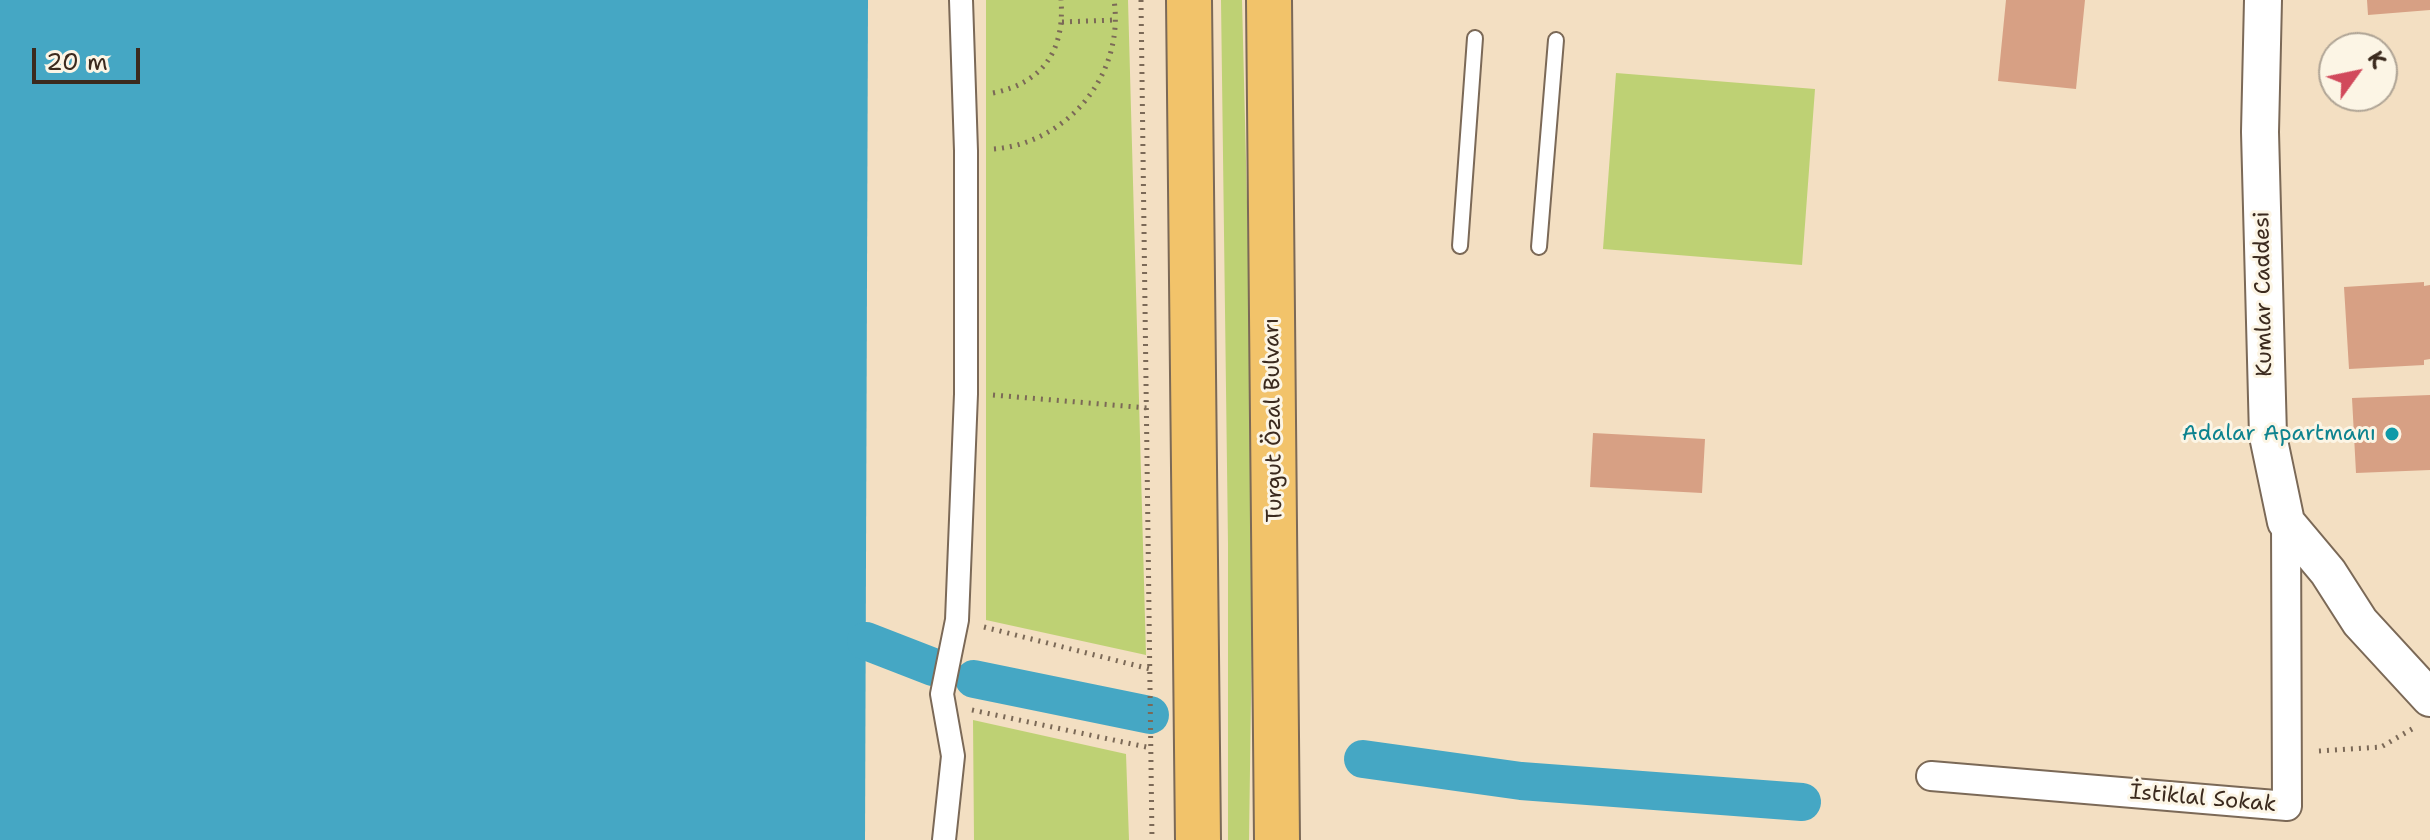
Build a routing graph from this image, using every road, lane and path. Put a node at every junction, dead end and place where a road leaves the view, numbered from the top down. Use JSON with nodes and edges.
{"nodes":[{"id":1,"x":961,"y":0,"type":"edge"},
{"id":2,"x":1061,"y":0,"type":"edge"},
{"id":3,"x":1114,"y":0,"type":"edge"},
{"id":4,"x":1141,"y":0,"type":"edge"},
{"id":5,"x":1189,"y":0,"type":"edge"},
{"id":6,"x":1269,"y":0,"type":"edge"},
{"id":7,"x":2263,"y":0,"type":"edge"},
{"id":8,"x":1115,"y":20,"type":"junction"},
{"id":9,"x":1062,"y":22,"type":"junction"},
{"id":10,"x":1475,"y":38,"type":"dead end"},
{"id":11,"x":1556,"y":40,"type":"dead end"},
{"id":12,"x":964,"y":95,"type":"junction"},
{"id":13,"x":966,"y":151,"type":"junction"},
{"id":14,"x":1460,"y":246,"type":"dead end"},
{"id":15,"x":1539,"y":247,"type":"dead end"},
{"id":16,"x":966,"y":394,"type":"junction"},
{"id":17,"x":1148,"y":408,"type":"junction"},
{"id":18,"x":2286,"y":522,"type":"junction"},
{"id":19,"x":2328,"y":572,"type":"junction"},
{"id":20,"x":957,"y":620,"type":"junction"},
{"id":21,"x":1150,"y":669,"type":"junction"},
{"id":22,"x":2430,"y":669,"type":"edge"},
{"id":23,"x":943,"y":705,"type":"junction"},
{"id":24,"x":2424,"y":712,"type":"edge"},
{"id":25,"x":1151,"y":748,"type":"junction"},
{"id":26,"x":2318,"y":751,"type":"dead end"},
{"id":27,"x":1931,"y":776,"type":"dead end"},
{"id":28,"x":944,"y":840,"type":"edge"},
{"id":29,"x":1152,"y":840,"type":"edge"},
{"id":30,"x":1198,"y":840,"type":"edge"},
{"id":31,"x":1277,"y":840,"type":"edge"}],
"edges":[{"from":1,"to":12,"type":"street"},
{"from":2,"to":9,"type":"path"},
{"from":3,"to":8,"type":"path"},
{"from":4,"to":17,"type":"path"},
{"from":5,"to":30,"type":"highway"},
{"from":6,"to":31,"type":"highway","name":"Turgut Özal Bulvarı"},
{"from":7,"to":18,"type":"street","name":"Kumlar Caddesi"},
{"from":8,"to":9,"type":"path"},
{"from":8,"to":13,"type":"path"},
{"from":9,"to":12,"type":"path"},
{"from":10,"to":14,"type":"lane"},
{"from":11,"to":15,"type":"lane"},
{"from":12,"to":13,"type":"street"},
{"from":13,"to":16,"type":"street"},
{"from":16,"to":17,"type":"path"},
{"from":16,"to":20,"type":"street"},
{"from":17,"to":21,"type":"path"},
{"from":18,"to":19,"type":"street","name":"Kumlar Caddesi"},
{"from":18,"to":27,"type":"street","name":"İstiklal Sokak"},
{"from":19,"to":22,"type":"street","name":"Kumlar Caddesi"},
{"from":19,"to":24,"type":"street","name":"Kumlar Caddesi"},
{"from":20,"to":21,"type":"path"},
{"from":20,"to":23,"type":"street"},
{"from":21,"to":25,"type":"path"},
{"from":23,"to":25,"type":"path"},
{"from":23,"to":28,"type":"street"},
{"from":24,"to":26,"type":"path"},
{"from":25,"to":29,"type":"path"}]}
